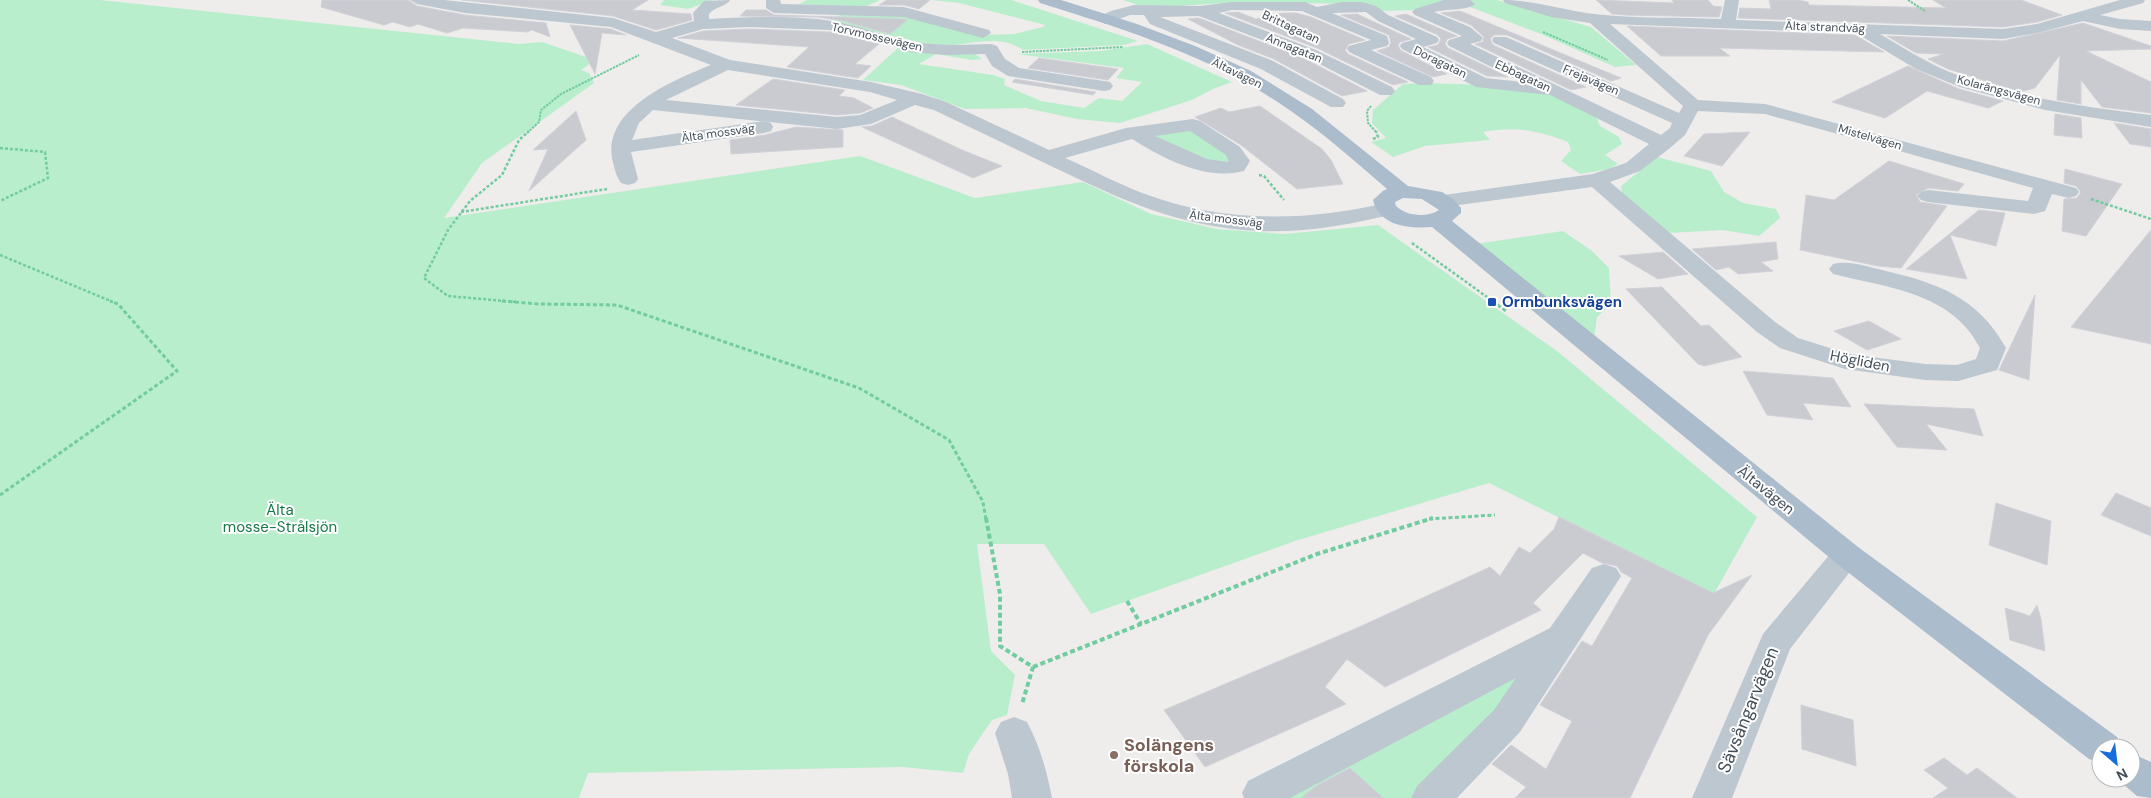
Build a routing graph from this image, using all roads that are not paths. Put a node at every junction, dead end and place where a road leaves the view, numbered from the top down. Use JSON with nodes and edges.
{"nodes":[{"id":1,"x":417,"y":0,"type":"edge"},
{"id":2,"x":723,"y":0,"type":"edge"},
{"id":3,"x":1045,"y":0,"type":"edge"},
{"id":4,"x":1106,"y":0,"type":"edge"},
{"id":5,"x":1510,"y":0,"type":"edge"},
{"id":6,"x":1732,"y":0,"type":"edge"},
{"id":7,"x":2138,"y":0,"type":"edge"},
{"id":8,"x":774,"y":4,"type":"edge"},
{"id":9,"x":1468,"y":4,"type":"dead end"},
{"id":10,"x":598,"y":5,"type":"dead end"},
{"id":11,"x":1250,"y":8,"type":"junction"},
{"id":12,"x":1130,"y":10,"type":"junction"},
{"id":13,"x":1200,"y":11,"type":"junction"},
{"id":14,"x":1152,"y":12,"type":"junction"},
{"id":15,"x":1316,"y":12,"type":"junction"},
{"id":16,"x":2080,"y":15,"type":"junction"},
{"id":17,"x":574,"y":18,"type":"junction"},
{"id":18,"x":1105,"y":19,"type":"junction"},
{"id":19,"x":1595,"y":19,"type":"junction"},
{"id":20,"x":702,"y":24,"type":"junction"},
{"id":21,"x":1284,"y":24,"type":"dead end"},
{"id":22,"x":1726,"y":24,"type":"junction"},
{"id":23,"x":2151,"y":26,"type":"edge"},
{"id":24,"x":1858,"y":28,"type":"junction"},
{"id":25,"x":984,"y":33,"type":"dead end"},
{"id":26,"x":1505,"y":39,"type":"dead end"},
{"id":27,"x":663,"y":40,"type":"junction"},
{"id":28,"x":1335,"y":47,"type":"dead end"},
{"id":29,"x":1310,"y":54,"type":"junction"},
{"id":30,"x":726,"y":65,"type":"junction"},
{"id":31,"x":1267,"y":65,"type":"junction"},
{"id":32,"x":1425,"y":81,"type":"dead end"},
{"id":33,"x":1104,"y":86,"type":"dead end"},
{"id":34,"x":1386,"y":90,"type":"dead end"},
{"id":35,"x":1553,"y":90,"type":"junction"},
{"id":36,"x":916,"y":98,"type":"junction"},
{"id":37,"x":1337,"y":103,"type":"dead end"},
{"id":38,"x":651,"y":104,"type":"junction"},
{"id":39,"x":1688,"y":113,"type":"junction"},
{"id":40,"x":815,"y":121,"type":"junction"},
{"id":41,"x":2151,"y":121,"type":"edge"},
{"id":42,"x":1136,"y":133,"type":"junction"},
{"id":43,"x":1663,"y":144,"type":"junction"},
{"id":44,"x":622,"y":147,"type":"junction"},
{"id":45,"x":1046,"y":157,"type":"junction"},
{"id":46,"x":628,"y":180,"type":"road end"},
{"id":47,"x":1596,"y":180,"type":"junction"},
{"id":48,"x":2044,"y":186,"type":"junction"},
{"id":49,"x":1403,"y":192,"type":"junction"},
{"id":50,"x":2068,"y":192,"type":"road end"},
{"id":51,"x":1928,"y":196,"type":"dead end"},
{"id":52,"x":1386,"y":209,"type":"junction"},
{"id":53,"x":1441,"y":210,"type":"junction"},
{"id":54,"x":1841,"y":269,"type":"dead end"},
{"id":55,"x":1847,"y":556,"type":"junction"},
{"id":56,"x":1604,"y":576,"type":"dead end"},
{"id":57,"x":1562,"y":638,"type":"junction"},
{"id":58,"x":1014,"y":733,"type":"road end"},
{"id":59,"x":2091,"y":738,"type":"edge"},
{"id":60,"x":1032,"y":798,"type":"edge"},
{"id":61,"x":1268,"y":798,"type":"edge"},
{"id":62,"x":1431,"y":798,"type":"edge"},
{"id":63,"x":1712,"y":798,"type":"edge"}],
"edges":[{"from":1,"to":17,"type":"street","name":"Älta mossväg"},
{"from":2,"to":20,"type":"street"},
{"from":3,"to":18,"type":"main road","name":"Ältavägen"},
{"from":4,"to":12,"type":"street"},
{"from":5,"to":19,"type":"street","name":"Älta strandväg"},
{"from":6,"to":22,"type":"street"},
{"from":7,"to":16,"type":"street","name":"Älta strandväg"},
{"from":8,"to":25,"type":"street"},
{"from":9,"to":35,"type":"street","name":"Ebbagatan"},
{"from":10,"to":17,"type":"street"},
{"from":11,"to":13,"type":"street"},
{"from":11,"to":15,"type":"street"},
{"from":11,"to":21,"type":"street","name":"Brittagatan"},
{"from":12,"to":14,"type":"street"},
{"from":12,"to":18,"type":"street"},
{"from":13,"to":14,"type":"street"},
{"from":13,"to":29,"type":"street","name":"Annagatan"},
{"from":14,"to":31,"type":"street"},
{"from":15,"to":32,"type":"street"},
{"from":15,"to":35,"type":"street","name":"Doragatan"},
{"from":16,"to":23,"type":"street"},
{"from":16,"to":24,"type":"street","name":"Älta strandväg"},
{"from":17,"to":27,"type":"street","name":"Älta mossväg"},
{"from":18,"to":49,"type":"main road","name":"Ältavägen"},
{"from":19,"to":22,"type":"street","name":"Älta strandväg"},
{"from":19,"to":39,"type":"street"},
{"from":20,"to":27,"type":"street","name":"Torvmossevägen"},
{"from":20,"to":33,"type":"street","name":"Torvmossevägen"},
{"from":22,"to":24,"type":"street","name":"Älta strandväg"},
{"from":24,"to":41,"type":"street","name":"Kolarängsvägen"},
{"from":26,"to":39,"type":"street","name":"Frejavägen"},
{"from":27,"to":30,"type":"street","name":"Älta mossväg"},
{"from":28,"to":29,"type":"street","name":"Brittagatan"},
{"from":29,"to":31,"type":"street","name":"Brittagatan"},
{"from":29,"to":34,"type":"street","name":"Annagatan"},
{"from":30,"to":36,"type":"street","name":"Älta mossväg"},
{"from":30,"to":38,"type":"street"},
{"from":31,"to":37,"type":"street"},
{"from":35,"to":43,"type":"street","name":"Ebbagatan"},
{"from":36,"to":40,"type":"street","name":"Älta mossväg"},
{"from":36,"to":45,"type":"street","name":"Älta mossväg"},
{"from":38,"to":40,"type":"street","name":"Älta mossväg"},
{"from":38,"to":44,"type":"street"},
{"from":39,"to":43,"type":"street"},
{"from":39,"to":48,"type":"street","name":"Mistelvägen"},
{"from":40,"to":44,"type":"street","name":"Älta mossväg"},
{"from":42,"to":42,"type":"street"},
{"from":42,"to":45,"type":"street"},
{"from":43,"to":47,"type":"street"},
{"from":44,"to":46,"type":"street"},
{"from":45,"to":52,"type":"street","name":"Älta mossväg"},
{"from":47,"to":53,"type":"street"},
{"from":47,"to":54,"type":"street","name":"Högliden"},
{"from":48,"to":50,"type":"street","name":"Mistelvägen"},
{"from":48,"to":51,"type":"street"},
{"from":49,"to":52,"type":"main road"},
{"from":49,"to":53,"type":"main road"},
{"from":52,"to":53,"type":"main road"},
{"from":53,"to":55,"type":"main road","name":"Ältavägen"},
{"from":55,"to":59,"type":"main road","name":"Ältavägen"},
{"from":55,"to":63,"type":"street","name":"Sävsångarvägen"},
{"from":56,"to":57,"type":"street"},
{"from":57,"to":61,"type":"street"},
{"from":57,"to":62,"type":"street"},
{"from":58,"to":60,"type":"street"}]}
